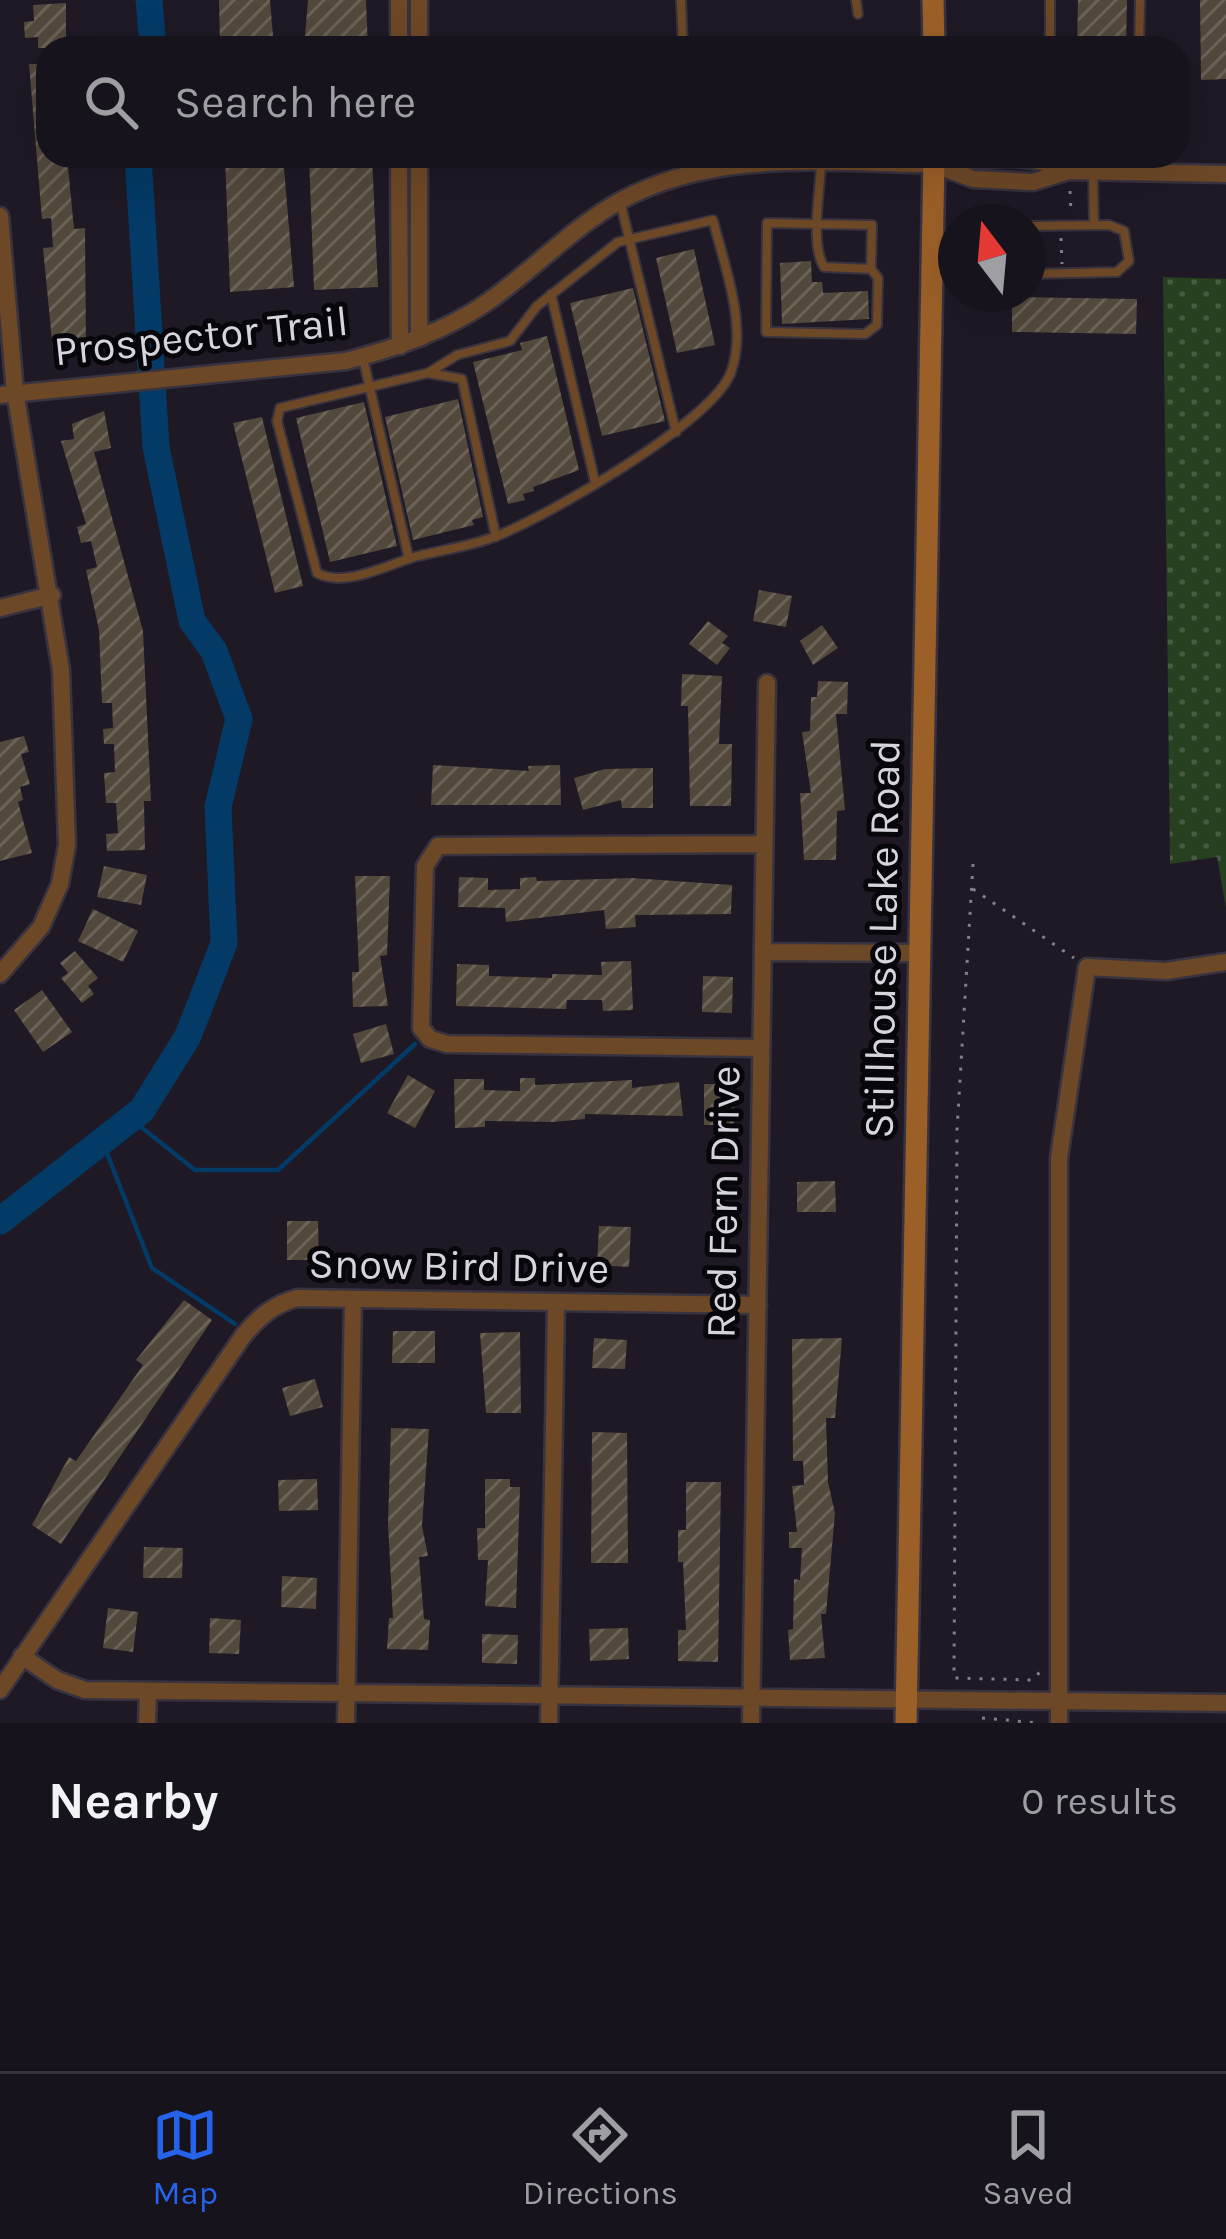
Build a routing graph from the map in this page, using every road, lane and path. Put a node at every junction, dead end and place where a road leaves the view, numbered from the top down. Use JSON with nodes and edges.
{"nodes":[{"id":1,"x":399,"y":0,"type":"edge"},
{"id":2,"x":418,"y":0,"type":"edge"},
{"id":3,"x":681,"y":0,"type":"edge"},
{"id":4,"x":856,"y":0,"type":"edge"},
{"id":5,"x":933,"y":0,"type":"edge"},
{"id":6,"x":1050,"y":0,"type":"edge"},
{"id":7,"x":1140,"y":0,"type":"edge"},
{"id":8,"x":858,"y":14,"type":"dead end"},
{"id":9,"x":399,"y":36,"type":"edge"},
{"id":10,"x":418,"y":36,"type":"edge"},
{"id":11,"x":682,"y":36,"type":"edge"},
{"id":12,"x":934,"y":36,"type":"edge"},
{"id":13,"x":1050,"y":36,"type":"edge"},
{"id":14,"x":1138,"y":36,"type":"edge"},
{"id":15,"x":399,"y":168,"type":"edge"},
{"id":16,"x":419,"y":168,"type":"edge"},
{"id":17,"x":682,"y":168,"type":"edge"},
{"id":18,"x":821,"y":168,"type":"edge"},
{"id":19,"x":934,"y":168,"type":"edge"},
{"id":20,"x":951,"y":168,"type":"edge"},
{"id":21,"x":1093,"y":171,"type":"junction"},
{"id":22,"x":1226,"y":173,"type":"edge"},
{"id":23,"x":1070,"y":191,"type":"dead end"},
{"id":24,"x":620,"y":201,"type":"junction"},
{"id":25,"x":0,"y":216,"type":"edge"},
{"id":26,"x":819,"y":224,"type":"junction"},
{"id":27,"x":1094,"y":225,"type":"junction"},
{"id":28,"x":1046,"y":226,"type":"edge"},
{"id":29,"x":1069,"y":226,"type":"junction"},
{"id":30,"x":632,"y":236,"type":"junction"},
{"id":31,"x":871,"y":269,"type":"junction"},
{"id":32,"x":1046,"y":274,"type":"edge"},
{"id":33,"x":1070,"y":274,"type":"junction"},
{"id":34,"x":551,"y":294,"type":"junction"},
{"id":35,"x":419,"y":338,"type":"junction"},
{"id":36,"x":400,"y":346,"type":"junction"},
{"id":37,"x":363,"y":356,"type":"junction"},
{"id":38,"x":428,"y":373,"type":"junction"},
{"id":39,"x":370,"y":389,"type":"junction"},
{"id":40,"x":8,"y":393,"type":"edge"},
{"id":41,"x":676,"y":432,"type":"junction"},
{"id":42,"x":596,"y":482,"type":"junction"},
{"id":43,"x":496,"y":537,"type":"junction"},
{"id":44,"x":409,"y":559,"type":"junction"},
{"id":45,"x":52,"y":595,"type":"junction"},
{"id":46,"x":0,"y":608,"type":"edge"},
{"id":47,"x":767,"y":682,"type":"dead end"},
{"id":48,"x":764,"y":844,"type":"junction"},
{"id":49,"x":973,"y":864,"type":"dead end"},
{"id":50,"x":971,"y":888,"type":"junction"},
{"id":51,"x":763,"y":952,"type":"junction"},
{"id":52,"x":921,"y":953,"type":"junction"},
{"id":53,"x":1226,"y":962,"type":"edge"},
{"id":54,"x":1087,"y":967,"type":"junction"},
{"id":55,"x":0,"y":974,"type":"edge"},
{"id":56,"x":761,"y":1048,"type":"junction"},
{"id":57,"x":353,"y":1299,"type":"junction"},
{"id":58,"x":556,"y":1304,"type":"junction"},
{"id":59,"x":758,"y":1305,"type":"junction"},
{"id":60,"x":22,"y":1656,"type":"junction"},
{"id":61,"x":1059,"y":1677,"type":"junction"},
{"id":62,"x":0,"y":1690,"type":"edge"},
{"id":63,"x":148,"y":1690,"type":"junction"},
{"id":64,"x":346,"y":1691,"type":"junction"},
{"id":65,"x":550,"y":1694,"type":"junction"},
{"id":66,"x":752,"y":1697,"type":"junction"},
{"id":67,"x":907,"y":1698,"type":"junction"},
{"id":68,"x":1059,"y":1699,"type":"junction"},
{"id":69,"x":1226,"y":1703,"type":"edge"},
{"id":70,"x":973,"y":1718,"type":"dead end"},
{"id":71,"x":147,"y":1723,"type":"edge"},
{"id":72,"x":346,"y":1723,"type":"edge"},
{"id":73,"x":550,"y":1723,"type":"edge"},
{"id":74,"x":751,"y":1723,"type":"edge"},
{"id":75,"x":906,"y":1723,"type":"edge"},
{"id":76,"x":1039,"y":1723,"type":"edge"},
{"id":77,"x":1059,"y":1723,"type":"edge"}],
"edges":[{"from":1,"to":9,"type":"street"},
{"from":2,"to":10,"type":"street"},
{"from":3,"to":11,"type":"lane"},
{"from":4,"to":8,"type":"lane"},
{"from":5,"to":12,"type":"main road"},
{"from":6,"to":13,"type":"lane"},
{"from":7,"to":14,"type":"lane"},
{"from":15,"to":36,"type":"street"},
{"from":16,"to":35,"type":"street"},
{"from":17,"to":24,"type":"street","name":"Prospector Trail"},
{"from":18,"to":26,"type":"lane"},
{"from":19,"to":52,"type":"main road","name":"Stillhouse Lake Road"},
{"from":20,"to":21,"type":"street","name":"Prospector Trail"},
{"from":21,"to":22,"type":"street","name":"Prospector Trail"},
{"from":21,"to":27,"type":"lane"},
{"from":23,"to":29,"type":"path"},
{"from":24,"to":30,"type":"lane"},
{"from":24,"to":35,"type":"street","name":"Prospector Trail"},
{"from":25,"to":40,"type":"street"},
{"from":26,"to":31,"type":"lane"},
{"from":26,"to":31,"type":"lane"},
{"from":26,"to":31,"type":"lane"},
{"from":27,"to":29,"type":"lane"},
{"from":27,"to":33,"type":"lane"},
{"from":28,"to":29,"type":"lane"},
{"from":29,"to":33,"type":"path"},
{"from":30,"to":34,"type":"lane"},
{"from":30,"to":41,"type":"lane"},
{"from":30,"to":41,"type":"lane"},
{"from":32,"to":33,"type":"lane"},
{"from":34,"to":38,"type":"lane"},
{"from":34,"to":42,"type":"lane"},
{"from":35,"to":36,"type":"street","name":"Prospector Trail"},
{"from":36,"to":37,"type":"street","name":"Prospector Trail"},
{"from":37,"to":39,"type":"lane"},
{"from":37,"to":40,"type":"street","name":"Prospector Trail"},
{"from":38,"to":39,"type":"lane"},
{"from":38,"to":43,"type":"lane"},
{"from":39,"to":44,"type":"lane"},
{"from":39,"to":44,"type":"lane"},
{"from":40,"to":45,"type":"street"},
{"from":41,"to":42,"type":"lane"},
{"from":42,"to":43,"type":"lane"},
{"from":43,"to":44,"type":"lane"},
{"from":45,"to":46,"type":"street"},
{"from":45,"to":55,"type":"street"},
{"from":47,"to":48,"type":"street","name":"Red Fern Drive"},
{"from":48,"to":51,"type":"street","name":"Red Fern Drive"},
{"from":48,"to":56,"type":"street"},
{"from":49,"to":50,"type":"path"},
{"from":50,"to":54,"type":"path"},
{"from":50,"to":61,"type":"path"},
{"from":51,"to":52,"type":"street"},
{"from":51,"to":56,"type":"street","name":"Red Fern Drive"},
{"from":52,"to":67,"type":"main road","name":"Stillhouse Lake Road"},
{"from":53,"to":54,"type":"street"},
{"from":54,"to":61,"type":"street"},
{"from":56,"to":59,"type":"street","name":"Red Fern Drive"},
{"from":57,"to":58,"type":"street","name":"Snow Bird Drive"},
{"from":57,"to":60,"type":"street","name":"Snow Bird Drive"},
{"from":57,"to":64,"type":"street"},
{"from":58,"to":59,"type":"street","name":"Snow Bird Drive"},
{"from":58,"to":65,"type":"street"},
{"from":59,"to":66,"type":"street","name":"Red Fern Drive"},
{"from":60,"to":62,"type":"street","name":"Snow Bird Drive"},
{"from":60,"to":63,"type":"street"},
{"from":61,"to":68,"type":"street"},
{"from":63,"to":64,"type":"street"},
{"from":63,"to":71,"type":"street"},
{"from":64,"to":65,"type":"street"},
{"from":64,"to":72,"type":"street"},
{"from":65,"to":66,"type":"street"},
{"from":65,"to":73,"type":"street"},
{"from":66,"to":67,"type":"street"},
{"from":66,"to":74,"type":"street","name":"Red Fern Drive"},
{"from":67,"to":68,"type":"street"},
{"from":67,"to":75,"type":"main road","name":"Stillhouse Lake Road"},
{"from":68,"to":69,"type":"street"},
{"from":68,"to":77,"type":"street"},
{"from":70,"to":76,"type":"path"}]}
